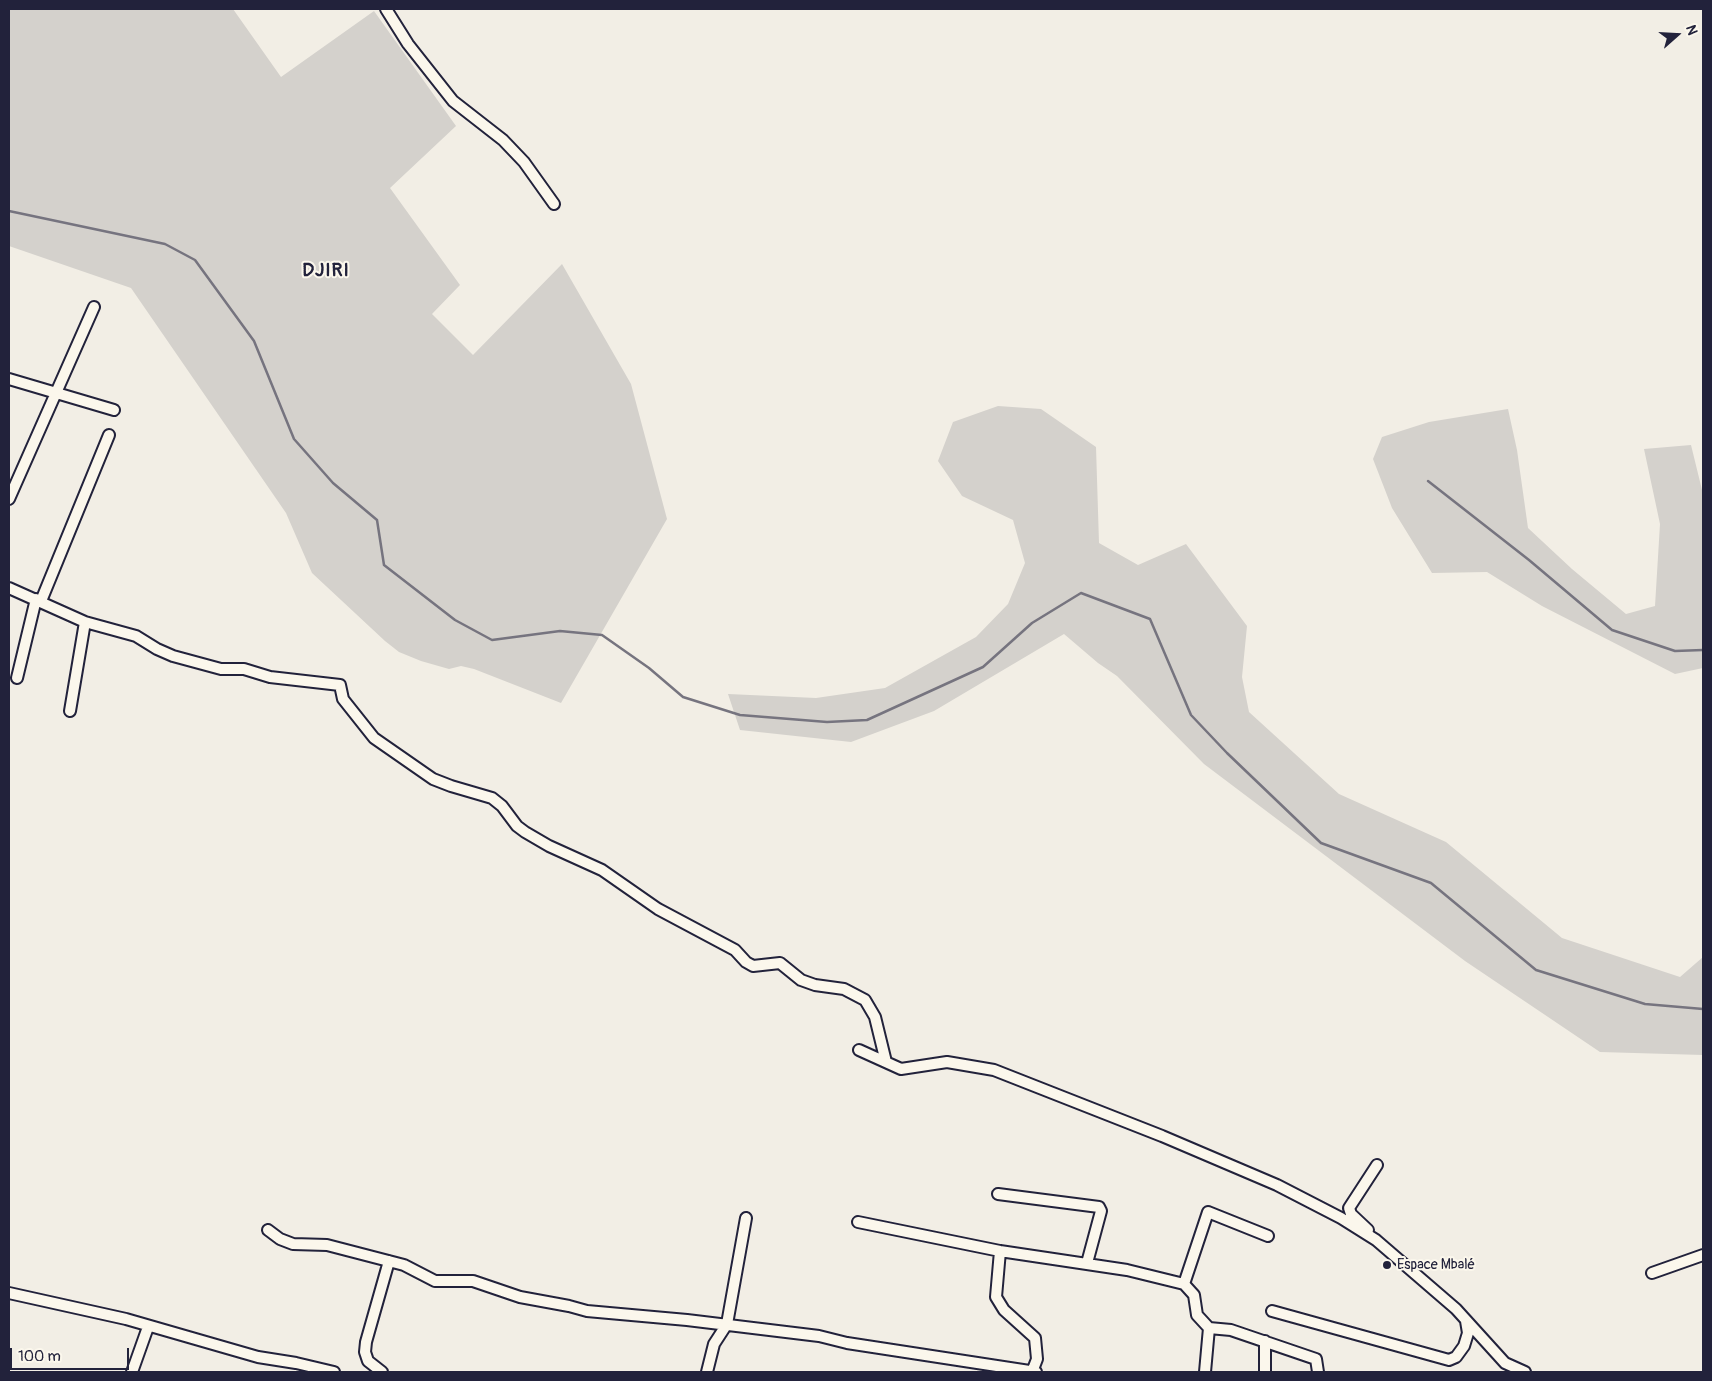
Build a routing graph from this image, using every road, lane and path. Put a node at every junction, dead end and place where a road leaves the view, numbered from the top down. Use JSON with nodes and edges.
{"nodes":[{"id":1,"x":386,"y":9,"type":"edge"},
{"id":2,"x":554,"y":204,"type":"dead end"},
{"id":3,"x":94,"y":307,"type":"dead end"},
{"id":4,"x":9,"y":379,"type":"edge"},
{"id":5,"x":56,"y":393,"type":"junction"},
{"id":6,"x":114,"y":410,"type":"dead end"},
{"id":7,"x":109,"y":435,"type":"dead end"},
{"id":8,"x":9,"y":499,"type":"edge"},
{"id":9,"x":9,"y":588,"type":"edge"},
{"id":10,"x":38,"y":600,"type":"junction"},
{"id":11,"x":86,"y":622,"type":"junction"},
{"id":12,"x":17,"y":678,"type":"dead end"},
{"id":13,"x":70,"y":711,"type":"dead end"},
{"id":14,"x":859,"y":1050,"type":"dead end"},
{"id":15,"x":886,"y":1062,"type":"junction"},
{"id":16,"x":1377,"y":1165,"type":"dead end"},
{"id":17,"x":998,"y":1194,"type":"dead end"},
{"id":18,"x":746,"y":1218,"type":"dead end"},
{"id":19,"x":858,"y":1222,"type":"dead end"},
{"id":20,"x":268,"y":1230,"type":"dead end"},
{"id":21,"x":1268,"y":1236,"type":"dead end"},
{"id":22,"x":1376,"y":1240,"type":"junction"},
{"id":23,"x":1000,"y":1251,"type":"junction"},
{"id":24,"x":1703,"y":1255,"type":"edge"},
{"id":25,"x":389,"y":1261,"type":"junction"},
{"id":26,"x":1087,"y":1263,"type":"junction"},
{"id":27,"x":1652,"y":1273,"type":"dead end"},
{"id":28,"x":1184,"y":1284,"type":"junction"},
{"id":29,"x":9,"y":1293,"type":"edge"},
{"id":30,"x":1272,"y":1311,"type":"dead end"},
{"id":31,"x":1466,"y":1320,"type":"junction"},
{"id":32,"x":726,"y":1324,"type":"junction"},
{"id":33,"x":148,"y":1327,"type":"junction"},
{"id":34,"x":1209,"y":1328,"type":"junction"},
{"id":35,"x":1265,"y":1341,"type":"junction"},
{"id":36,"x":132,"y":1372,"type":"edge"},
{"id":37,"x":334,"y":1372,"type":"edge"},
{"id":38,"x":382,"y":1372,"type":"edge"},
{"id":39,"x":707,"y":1372,"type":"edge"},
{"id":40,"x":1034,"y":1372,"type":"edge"},
{"id":41,"x":1205,"y":1372,"type":"edge"},
{"id":42,"x":1265,"y":1372,"type":"edge"},
{"id":43,"x":1318,"y":1372,"type":"edge"},
{"id":44,"x":1524,"y":1372,"type":"edge"}],
"edges":[{"from":1,"to":2,"type":"street"},
{"from":3,"to":5,"type":"street"},
{"from":4,"to":5,"type":"street"},
{"from":5,"to":6,"type":"street"},
{"from":5,"to":8,"type":"street"},
{"from":7,"to":10,"type":"street"},
{"from":9,"to":10,"type":"street"},
{"from":10,"to":11,"type":"street"},
{"from":10,"to":12,"type":"street"},
{"from":11,"to":13,"type":"street"},
{"from":11,"to":15,"type":"street"},
{"from":14,"to":15,"type":"street"},
{"from":15,"to":22,"type":"street"},
{"from":16,"to":22,"type":"street"},
{"from":17,"to":26,"type":"street"},
{"from":18,"to":32,"type":"street"},
{"from":19,"to":23,"type":"street"},
{"from":20,"to":25,"type":"street"},
{"from":21,"to":28,"type":"street"},
{"from":22,"to":31,"type":"street"},
{"from":23,"to":26,"type":"street"},
{"from":23,"to":40,"type":"street"},
{"from":24,"to":27,"type":"street"},
{"from":25,"to":32,"type":"street"},
{"from":25,"to":38,"type":"street"},
{"from":26,"to":28,"type":"street"},
{"from":28,"to":34,"type":"street"},
{"from":29,"to":33,"type":"street"},
{"from":30,"to":31,"type":"street"},
{"from":31,"to":44,"type":"street"},
{"from":32,"to":39,"type":"street"},
{"from":32,"to":40,"type":"street"},
{"from":33,"to":36,"type":"street"},
{"from":33,"to":37,"type":"street"},
{"from":34,"to":35,"type":"street"},
{"from":34,"to":41,"type":"street"},
{"from":35,"to":42,"type":"street"},
{"from":35,"to":43,"type":"street"}]}
